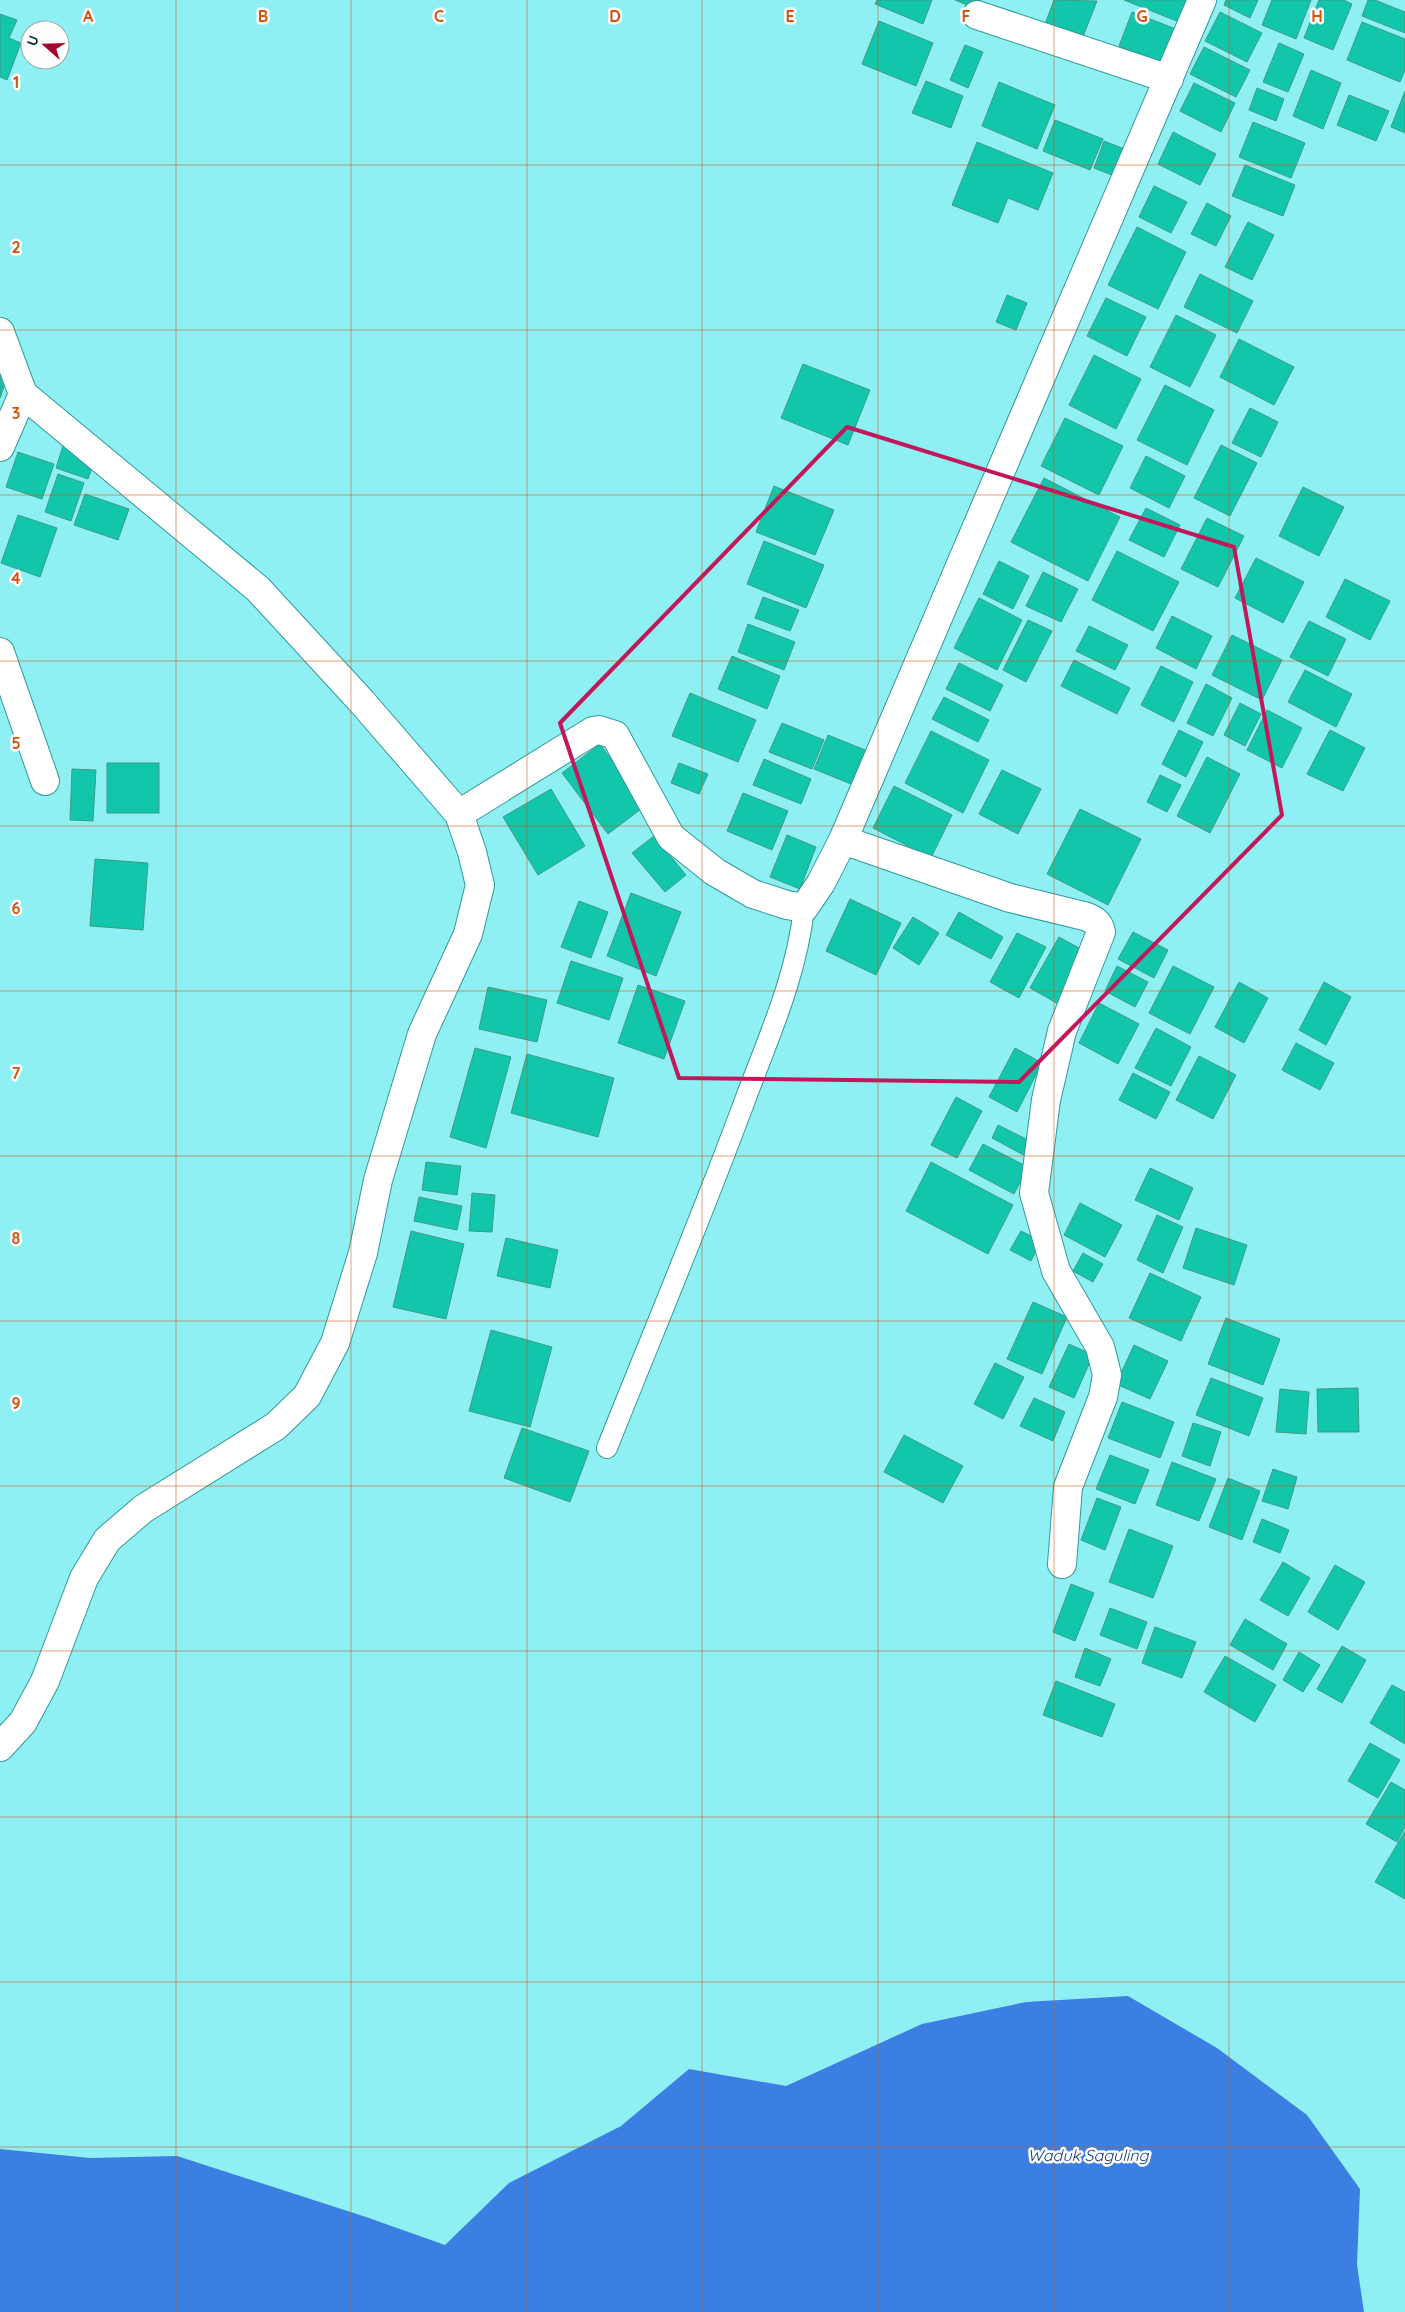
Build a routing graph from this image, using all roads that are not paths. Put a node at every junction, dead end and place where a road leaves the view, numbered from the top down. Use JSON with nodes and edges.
{"nodes":[{"id":1,"x":1202,"y":0,"type":"edge"},
{"id":2,"x":977,"y":15,"type":"dead end"},
{"id":3,"x":1169,"y":79,"type":"junction"},
{"id":4,"x":0,"y":332,"type":"edge"},
{"id":5,"x":23,"y":394,"type":"junction"},
{"id":6,"x":0,"y":447,"type":"edge"},
{"id":7,"x":0,"y":652,"type":"edge"},
{"id":8,"x":45,"y":781,"type":"dead end"},
{"id":9,"x":459,"y":814,"type":"junction"},
{"id":10,"x":843,"y":840,"type":"junction"},
{"id":11,"x":804,"y":908,"type":"junction"},
{"id":12,"x":607,"y":1448,"type":"dead end"},
{"id":13,"x":1062,"y":1564,"type":"dead end"},
{"id":14,"x":0,"y":1747,"type":"edge"}],
"edges":[{"from":1,"to":3,"type":"street"},
{"from":2,"to":3,"type":"street"},
{"from":3,"to":10,"type":"street"},
{"from":4,"to":5,"type":"street"},
{"from":5,"to":6,"type":"street"},
{"from":5,"to":9,"type":"street"},
{"from":7,"to":8,"type":"street"},
{"from":9,"to":11,"type":"street"},
{"from":9,"to":14,"type":"street"},
{"from":10,"to":11,"type":"street"},
{"from":10,"to":13,"type":"street"},
{"from":11,"to":12,"type":"lane"}]}
